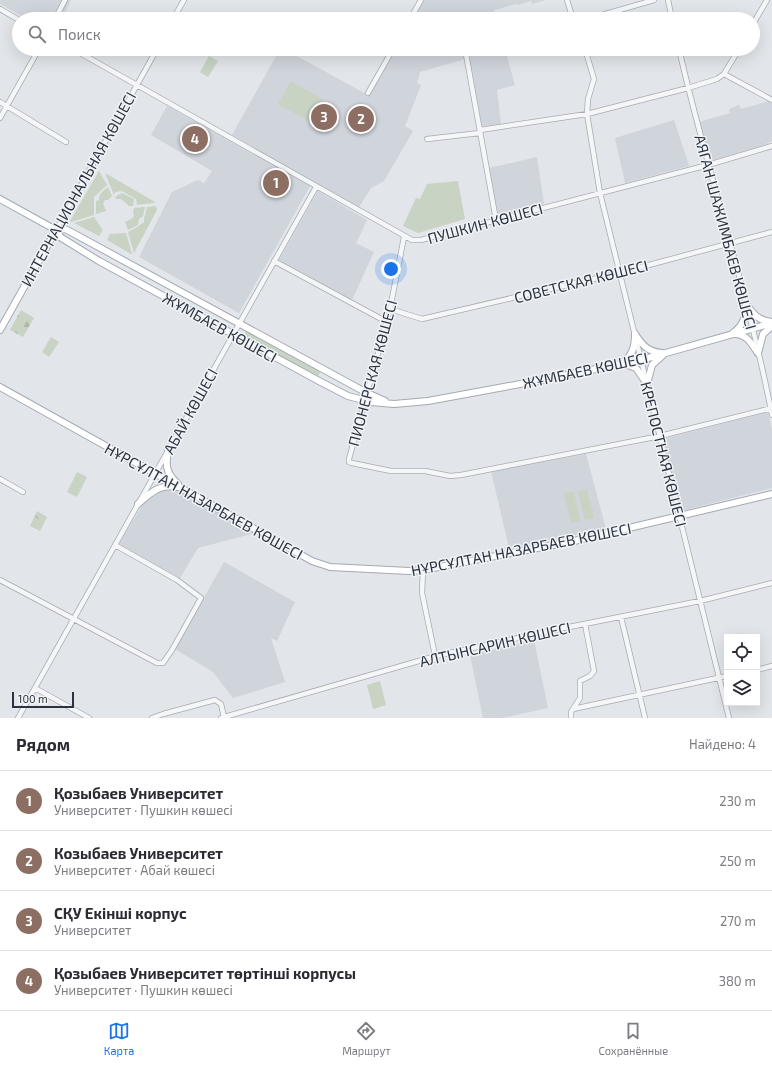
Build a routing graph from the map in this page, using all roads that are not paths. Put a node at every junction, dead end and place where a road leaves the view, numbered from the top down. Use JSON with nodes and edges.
{"nodes":[{"id":1,"x":65,"y":0,"type":"edge"},
{"id":2,"x":184,"y":0,"type":"edge"},
{"id":3,"x":421,"y":0,"type":"edge"},
{"id":4,"x":567,"y":0,"type":"edge"},
{"id":5,"x":654,"y":0,"type":"edge"},
{"id":6,"x":668,"y":0,"type":"edge"},
{"id":7,"x":767,"y":0,"type":"edge"},
{"id":8,"x":0,"y":9,"type":"edge"},
{"id":9,"x":59,"y":12,"type":"edge"},
{"id":10,"x":177,"y":12,"type":"edge"},
{"id":11,"x":414,"y":12,"type":"edge"},
{"id":12,"x":571,"y":12,"type":"edge"},
{"id":13,"x":612,"y":12,"type":"edge"},
{"id":14,"x":671,"y":12,"type":"edge"},
{"id":15,"x":760,"y":12,"type":"edge"},
{"id":16,"x":12,"y":16,"type":"edge"},
{"id":17,"x":35,"y":56,"type":"edge"},
{"id":18,"x":84,"y":56,"type":"edge"},
{"id":19,"x":152,"y":56,"type":"edge"},
{"id":20,"x":389,"y":56,"type":"edge"},
{"id":21,"x":466,"y":56,"type":"edge"},
{"id":22,"x":587,"y":56,"type":"edge"},
{"id":23,"x":681,"y":56,"type":"edge"},
{"id":24,"x":734,"y":56,"type":"edge"},
{"id":25,"x":724,"y":74,"type":"junction"},
{"id":26,"x":136,"y":85,"type":"junction"},
{"id":27,"x":688,"y":88,"type":"junction"},
{"id":28,"x":368,"y":92,"type":"dead end"},
{"id":29,"x":772,"y":100,"type":"edge"},
{"id":30,"x":0,"y":102,"type":"edge"},
{"id":31,"x":7,"y":106,"type":"junction"},
{"id":32,"x":587,"y":114,"type":"junction"},
{"id":33,"x":0,"y":118,"type":"edge"},
{"id":34,"x":480,"y":132,"type":"junction"},
{"id":35,"x":427,"y":139,"type":"dead end"},
{"id":36,"x":66,"y":142,"type":"dead end"},
{"id":37,"x":772,"y":146,"type":"edge"},
{"id":38,"x":708,"y":165,"type":"junction"},
{"id":39,"x":316,"y":187,"type":"junction"},
{"id":40,"x":600,"y":193,"type":"junction"},
{"id":41,"x":0,"y":199,"type":"edge"},
{"id":42,"x":496,"y":220,"type":"junction"},
{"id":43,"x":56,"y":230,"type":"junction"},
{"id":44,"x":772,"y":232,"type":"edge"},
{"id":45,"x":404,"y":237,"type":"junction"},
{"id":46,"x":730,"y":243,"type":"junction"},
{"id":47,"x":274,"y":261,"type":"junction"},
{"id":48,"x":620,"y":273,"type":"junction"},
{"id":49,"x":746,"y":304,"type":"junction"},
{"id":50,"x":390,"y":309,"type":"junction"},
{"id":51,"x":387,"y":322,"type":"junction"},
{"id":52,"x":240,"y":323,"type":"junction"},
{"id":53,"x":772,"y":323,"type":"edge"},
{"id":54,"x":752,"y":329,"type":"junction"},
{"id":55,"x":0,"y":330,"type":"edge"},
{"id":56,"x":234,"y":334,"type":"junction"},
{"id":57,"x":635,"y":334,"type":"junction"},
{"id":58,"x":730,"y":335,"type":"junction"},
{"id":59,"x":666,"y":353,"type":"junction"},
{"id":60,"x":758,"y":353,"type":"junction"},
{"id":61,"x":641,"y":360,"type":"junction"},
{"id":62,"x":620,"y":364,"type":"junction"},
{"id":63,"x":647,"y":384,"type":"junction"},
{"id":64,"x":0,"y":387,"type":"edge"},
{"id":65,"x":368,"y":393,"type":"junction"},
{"id":66,"x":365,"y":400,"type":"junction"},
{"id":67,"x":394,"y":404,"type":"junction"},
{"id":68,"x":771,"y":408,"type":"edge"},
{"id":69,"x":772,"y":415,"type":"edge"},
{"id":70,"x":660,"y":436,"type":"junction"},
{"id":71,"x":169,"y":448,"type":"junction"},
{"id":72,"x":155,"y":474,"type":"junction"},
{"id":73,"x":0,"y":479,"type":"edge"},
{"id":74,"x":185,"y":490,"type":"junction"},
{"id":75,"x":23,"y":492,"type":"dead end"},
{"id":76,"x":772,"y":494,"type":"edge"},
{"id":77,"x":138,"y":504,"type":"junction"},
{"id":78,"x":680,"y":517,"type":"junction"},
{"id":79,"x":115,"y":545,"type":"junction"},
{"id":80,"x":422,"y":570,"type":"junction"},
{"id":81,"x":0,"y":580,"type":"edge"},
{"id":82,"x":772,"y":583,"type":"edge"},
{"id":83,"x":700,"y":601,"type":"junction"},
{"id":84,"x":621,"y":616,"type":"junction"},
{"id":85,"x":74,"y":619,"type":"junction"},
{"id":86,"x":585,"y":624,"type":"junction"},
{"id":87,"x":436,"y":658,"type":"junction"},
{"id":88,"x":772,"y":666,"type":"edge"},
{"id":89,"x":760,"y":669,"type":"edge"},
{"id":90,"x":724,"y":677,"type":"edge"},
{"id":91,"x":719,"y":678,"type":"junction"},
{"id":92,"x":35,"y":688,"type":"junction"},
{"id":93,"x":639,"y":695,"type":"junction"},
{"id":94,"x":573,"y":709,"type":"junction"},
{"id":95,"x":18,"y":718,"type":"edge"},
{"id":96,"x":89,"y":718,"type":"edge"},
{"id":97,"x":152,"y":718,"type":"edge"},
{"id":98,"x":222,"y":718,"type":"edge"},
{"id":99,"x":571,"y":718,"type":"edge"},
{"id":100,"x":645,"y":718,"type":"edge"},
{"id":101,"x":729,"y":718,"type":"edge"}],
"edges":[{"from":1,"to":9,"type":"street"},
{"from":2,"to":10,"type":"street"},
{"from":3,"to":11,"type":"street"},
{"from":4,"to":12,"type":"street"},
{"from":5,"to":13,"type":"street"},
{"from":6,"to":14,"type":"street"},
{"from":7,"to":15,"type":"street"},
{"from":8,"to":16,"type":"street"},
{"from":17,"to":31,"type":"street"},
{"from":18,"to":26,"type":"street","name":"ПУШКИН КӨШЕСІ"},
{"from":19,"to":26,"type":"street","name":"ИНТЕРНАЦИОНАЛЬНАЯ КӨШЕСІ"},
{"from":20,"to":28,"type":"street"},
{"from":21,"to":34,"type":"street"},
{"from":22,"to":32,"type":"street","name":"КРЕПОСТНАЯ КӨШЕСІ"},
{"from":23,"to":27,"type":"street","name":"АЯГАН ШАЖИМБАЕВ КӨШЕСІ"},
{"from":24,"to":25,"type":"street"},
{"from":25,"to":27,"type":"street"},
{"from":25,"to":29,"type":"street"},
{"from":26,"to":39,"type":"street","name":"ПУШКИН КӨШЕСІ"},
{"from":26,"to":43,"type":"street","name":"ИНТЕРНАЦИОНАЛЬНАЯ КӨШЕСІ"},
{"from":27,"to":32,"type":"street"},
{"from":27,"to":38,"type":"street","name":"АЯГАН ШАЖИМБАЕВ КӨШЕСІ"},
{"from":30,"to":31,"type":"street"},
{"from":31,"to":33,"type":"street"},
{"from":31,"to":36,"type":"street"},
{"from":32,"to":34,"type":"street"},
{"from":32,"to":40,"type":"street","name":"КРЕПОСТНАЯ КӨШЕСІ"},
{"from":34,"to":35,"type":"street"},
{"from":34,"to":42,"type":"street"},
{"from":37,"to":38,"type":"street","name":"ПУШКИН КӨШЕСІ"},
{"from":38,"to":40,"type":"street","name":"ПУШКИН КӨШЕСІ"},
{"from":38,"to":46,"type":"street","name":"АЯГАН ШАЖИМБАЕВ КӨШЕСІ"},
{"from":39,"to":45,"type":"street","name":"ПУШКИН КӨШЕСІ"},
{"from":39,"to":47,"type":"street","name":"АБАЙ КӨШЕСІ"},
{"from":40,"to":42,"type":"street","name":"ПУШКИН КӨШЕСІ"},
{"from":40,"to":48,"type":"street","name":"КРЕПОСТНАЯ КӨШЕСІ"},
{"from":41,"to":43,"type":"main road","name":"ЖҰМБАЕВ КӨШЕСІ"},
{"from":42,"to":45,"type":"street","name":"ПУШКИН КӨШЕСІ"},
{"from":43,"to":52,"type":"main road","name":"ЖҰМБАЕВ КӨШЕСІ"},
{"from":43,"to":55,"type":"main road","name":"ИНТЕРНАЦИОНАЛЬНАЯ КӨШЕСІ"},
{"from":43,"to":56,"type":"main road","name":"ЖҰМБАЕВ КӨШЕСІ"},
{"from":44,"to":46,"type":"street","name":"СОВЕТСКАЯ КӨШЕСІ"},
{"from":45,"to":50,"type":"street","name":"ПИОНЕРСКАЯ КӨШЕСІ"},
{"from":46,"to":48,"type":"street","name":"СОВЕТСКАЯ КӨШЕСІ"},
{"from":46,"to":49,"type":"street","name":"АЯГАН ШАЖИМБАЕВ КӨШЕСІ"},
{"from":47,"to":51,"type":"street"},
{"from":47,"to":52,"type":"street","name":"АБАЙ КӨШЕСІ"},
{"from":48,"to":50,"type":"street","name":"СОВЕТСКАЯ КӨШЕСІ"},
{"from":48,"to":57,"type":"street","name":"КРЕПОСТНАЯ КӨШЕСІ"},
{"from":49,"to":53,"type":"main road"},
{"from":49,"to":54,"type":"street","name":"АЯГАН ШАЖИМБАЕВ КӨШЕСІ"},
{"from":49,"to":58,"type":"main road"},
{"from":50,"to":51,"type":"street","name":"ПИОНЕРСКАЯ КӨШЕСІ"},
{"from":51,"to":65,"type":"street","name":"ПИОНЕРСКАЯ КӨШЕСІ"},
{"from":52,"to":56,"type":"street","name":"АБАЙ КӨШЕСІ"},
{"from":52,"to":65,"type":"main road","name":"ЖҰМБАЕВ КӨШЕСІ"},
{"from":53,"to":54,"type":"main road","name":"ЖҰМБАЕВ КӨШЕСІ"},
{"from":53,"to":60,"type":"main road"},
{"from":54,"to":58,"type":"main road","name":"ЖҰМБАЕВ КӨШЕСІ"},
{"from":54,"to":60,"type":"street","name":"АЯГАН ШАЖИМБАЕВ КӨШЕСІ"},
{"from":56,"to":66,"type":"main road","name":"ЖҰМБАЕВ КӨШЕСІ"},
{"from":56,"to":71,"type":"street","name":"АБАЙ КӨШЕСІ"},
{"from":57,"to":59,"type":"main road"},
{"from":57,"to":61,"type":"street","name":"КРЕПОСТНАЯ КӨШЕСІ"},
{"from":57,"to":62,"type":"main road"},
{"from":58,"to":59,"type":"main road","name":"ЖҰМБАЕВ КӨШЕСІ"},
{"from":58,"to":60,"type":"main road"},
{"from":59,"to":61,"type":"main road","name":"ЖҰМБАЕВ КӨШЕСІ"},
{"from":59,"to":63,"type":"main road"},
{"from":60,"to":68,"type":"street","name":"АЯГАН ШАЖИМБАЕВ КӨШЕСІ"},
{"from":61,"to":62,"type":"main road","name":"ЖҰМБАЕВ КӨШЕСІ"},
{"from":61,"to":63,"type":"street","name":"КРЕПОСТНАЯ КӨШЕСІ"},
{"from":62,"to":63,"type":"main road"},
{"from":62,"to":67,"type":"main road","name":"ЖҰМБАЕВ КӨШЕСІ"},
{"from":63,"to":70,"type":"street","name":"КРЕПОСТНАЯ КӨШЕСІ"},
{"from":64,"to":72,"type":"main road","name":"НҰРСҰЛТАН НАЗАРБАЕВ КӨШЕСІ"},
{"from":65,"to":66,"type":"street","name":"ПИОНЕРСКАЯ КӨШЕСІ"},
{"from":65,"to":67,"type":"main road","name":"ЖҰМБАЕВ КӨШЕСІ"},
{"from":66,"to":67,"type":"main road","name":"ЖҰМБАЕВ КӨШЕСІ"},
{"from":66,"to":70,"type":"street","name":"ПИОНЕРСКАЯ КӨШЕСІ"},
{"from":68,"to":69,"type":"street","name":"АЯГАН ШАЖИМБАЕВ КӨШЕСІ"},
{"from":68,"to":70,"type":"street"},
{"from":70,"to":78,"type":"street","name":"КРЕПОСТНАЯ КӨШЕСІ"},
{"from":71,"to":72,"type":"street","name":"АБАЙ КӨШЕСІ"},
{"from":71,"to":74,"type":"main road"},
{"from":72,"to":74,"type":"main road","name":"НҰРСҰЛТАН НАЗАРБАЕВ КӨШЕСІ"},
{"from":72,"to":77,"type":"street","name":"АБАЙ КӨШЕСІ"},
{"from":73,"to":75,"type":"street"},
{"from":74,"to":77,"type":"main road"},
{"from":74,"to":80,"type":"main road","name":"НҰРСҰЛТАН НАЗАРБАЕВ КӨШЕСІ"},
{"from":76,"to":78,"type":"main road","name":"НҰРСҰЛТАН НАЗАРБАЕВ КӨШЕСІ"},
{"from":77,"to":79,"type":"street","name":"АБАЙ КӨШЕСІ"},
{"from":78,"to":80,"type":"main road","name":"НҰРСҰЛТАН НАЗАРБАЕВ КӨШЕСІ"},
{"from":78,"to":83,"type":"street","name":"КРЕПОСТНАЯ КӨШЕСІ"},
{"from":79,"to":85,"type":"street","name":"АБАЙ КӨШЕСІ"},
{"from":79,"to":85,"type":"street"},
{"from":80,"to":87,"type":"street"},
{"from":81,"to":85,"type":"street"},
{"from":82,"to":83,"type":"street","name":"АЛТЫНСАРИН КӨШЕСІ"},
{"from":83,"to":84,"type":"street","name":"АЛТЫНСАРИН КӨШЕСІ"},
{"from":83,"to":91,"type":"street","name":"КРЕПОСТНАЯ КӨШЕСІ"},
{"from":84,"to":86,"type":"street","name":"АЛТЫНСАРИН КӨШЕСІ"},
{"from":84,"to":93,"type":"street"},
{"from":85,"to":92,"type":"street","name":"АБАЙ КӨШЕСІ"},
{"from":86,"to":87,"type":"street","name":"АЛТЫНСАРИН КӨШЕСІ"},
{"from":86,"to":94,"type":"street"},
{"from":87,"to":98,"type":"street","name":"АЛТЫНСАРИН КӨШЕСІ"},
{"from":88,"to":89,"type":"street"},
{"from":90,"to":91,"type":"street"},
{"from":91,"to":93,"type":"street"},
{"from":91,"to":101,"type":"street","name":"КРЕПОСТНАЯ КӨШЕСІ"},
{"from":92,"to":95,"type":"street","name":"АБАЙ КӨШЕСІ"},
{"from":92,"to":96,"type":"street"},
{"from":93,"to":94,"type":"street"},
{"from":93,"to":100,"type":"street"},
{"from":94,"to":99,"type":"street"},
{"from":97,"to":98,"type":"street"}]}
